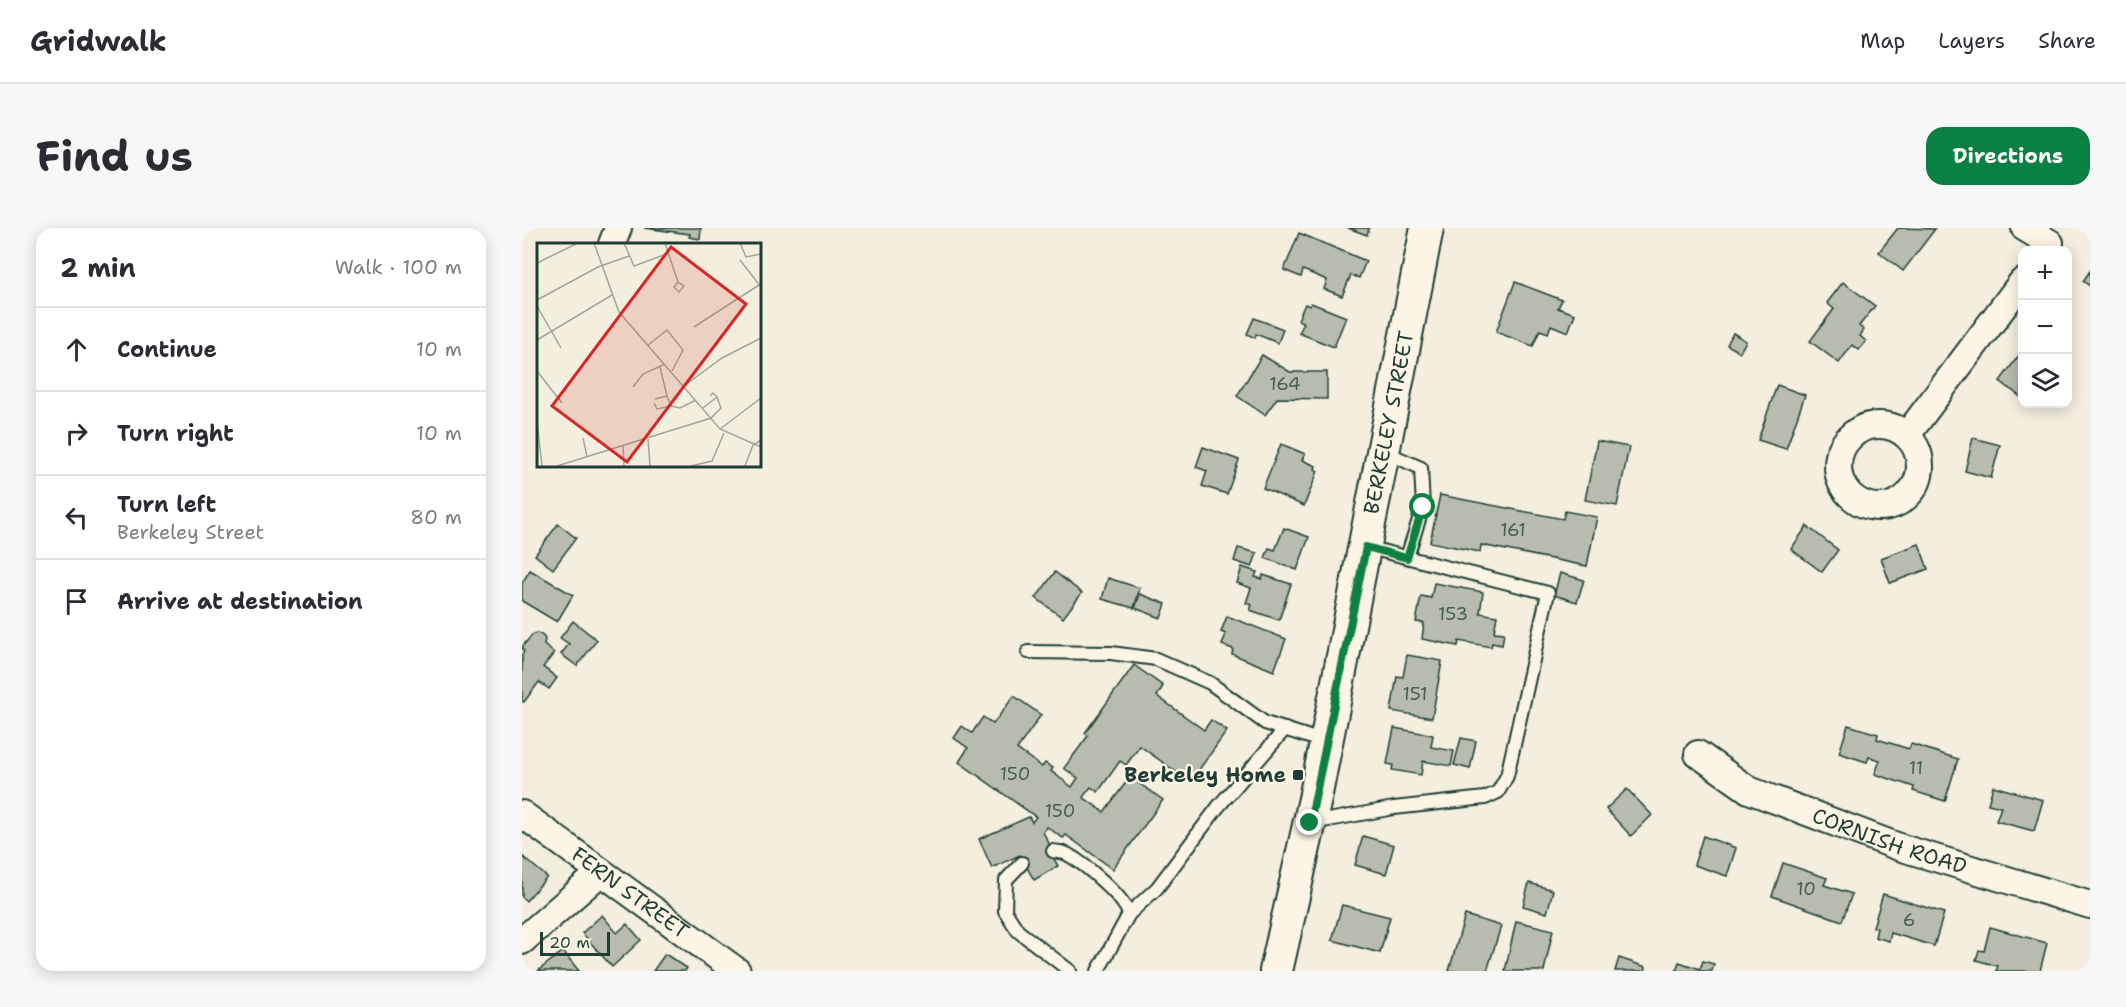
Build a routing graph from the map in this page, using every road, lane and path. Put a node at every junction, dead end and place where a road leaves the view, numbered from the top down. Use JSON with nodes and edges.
{"nodes":[{"id":1,"x":618,"y":228,"type":"edge"},
{"id":2,"x":1427,"y":228,"type":"edge"},
{"id":3,"x":2025,"y":228,"type":"edge"},
{"id":4,"x":2051,"y":241,"type":"edge"},
{"id":5,"x":612,"y":243,"type":"edge"},
{"id":6,"x":2018,"y":287,"type":"edge"},
{"id":7,"x":1907,"y":435,"type":"dead end"},
{"id":8,"x":1385,"y":452,"type":"junction"},
{"id":9,"x":1366,"y":547,"type":"junction"},
{"id":10,"x":1407,"y":558,"type":"junction"},
{"id":11,"x":1028,"y":652,"type":"dead end"},
{"id":12,"x":1285,"y":729,"type":"junction"},
{"id":13,"x":1326,"y":742,"type":"junction"},
{"id":14,"x":1698,"y":754,"type":"dead end"},
{"id":15,"x":522,"y":814,"type":"edge"},
{"id":16,"x":1310,"y":823,"type":"junction"},
{"id":17,"x":1053,"y":851,"type":"dead end"},
{"id":18,"x":1022,"y":863,"type":"dead end"},
{"id":19,"x":601,"y":872,"type":"junction"},
{"id":20,"x":2090,"y":905,"type":"edge"},
{"id":21,"x":1129,"y":914,"type":"junction"},
{"id":22,"x":522,"y":941,"type":"edge"},
{"id":23,"x":1278,"y":970,"type":"edge"},
{"id":24,"x":737,"y":971,"type":"edge"},
{"id":25,"x":1070,"y":971,"type":"edge"},
{"id":26,"x":1098,"y":971,"type":"edge"}],
"edges":[{"from":1,"to":5,"type":"street"},
{"from":2,"to":8,"type":"street","name":"BERKELEY STREET"},
{"from":3,"to":4,"type":"street"},
{"from":6,"to":7,"type":"street"},
{"from":8,"to":9,"type":"street","name":"BERKELEY STREET"},
{"from":8,"to":10,"type":"lane"},
{"from":9,"to":10,"type":"lane"},
{"from":9,"to":13,"type":"street","name":"BERKELEY STREET"},
{"from":10,"to":16,"type":"lane"},
{"from":11,"to":12,"type":"lane"},
{"from":12,"to":13,"type":"lane"},
{"from":12,"to":21,"type":"lane"},
{"from":13,"to":16,"type":"street","name":"BERKELEY STREET"},
{"from":14,"to":20,"type":"street","name":"CORNISH ROAD"},
{"from":15,"to":19,"type":"street","name":"FERN STREET"},
{"from":16,"to":23,"type":"street","name":"BERKELEY STREET"},
{"from":17,"to":21,"type":"lane"},
{"from":18,"to":25,"type":"lane"},
{"from":19,"to":22,"type":"street"},
{"from":19,"to":24,"type":"street","name":"FERN STREET"},
{"from":21,"to":26,"type":"lane"}]}
